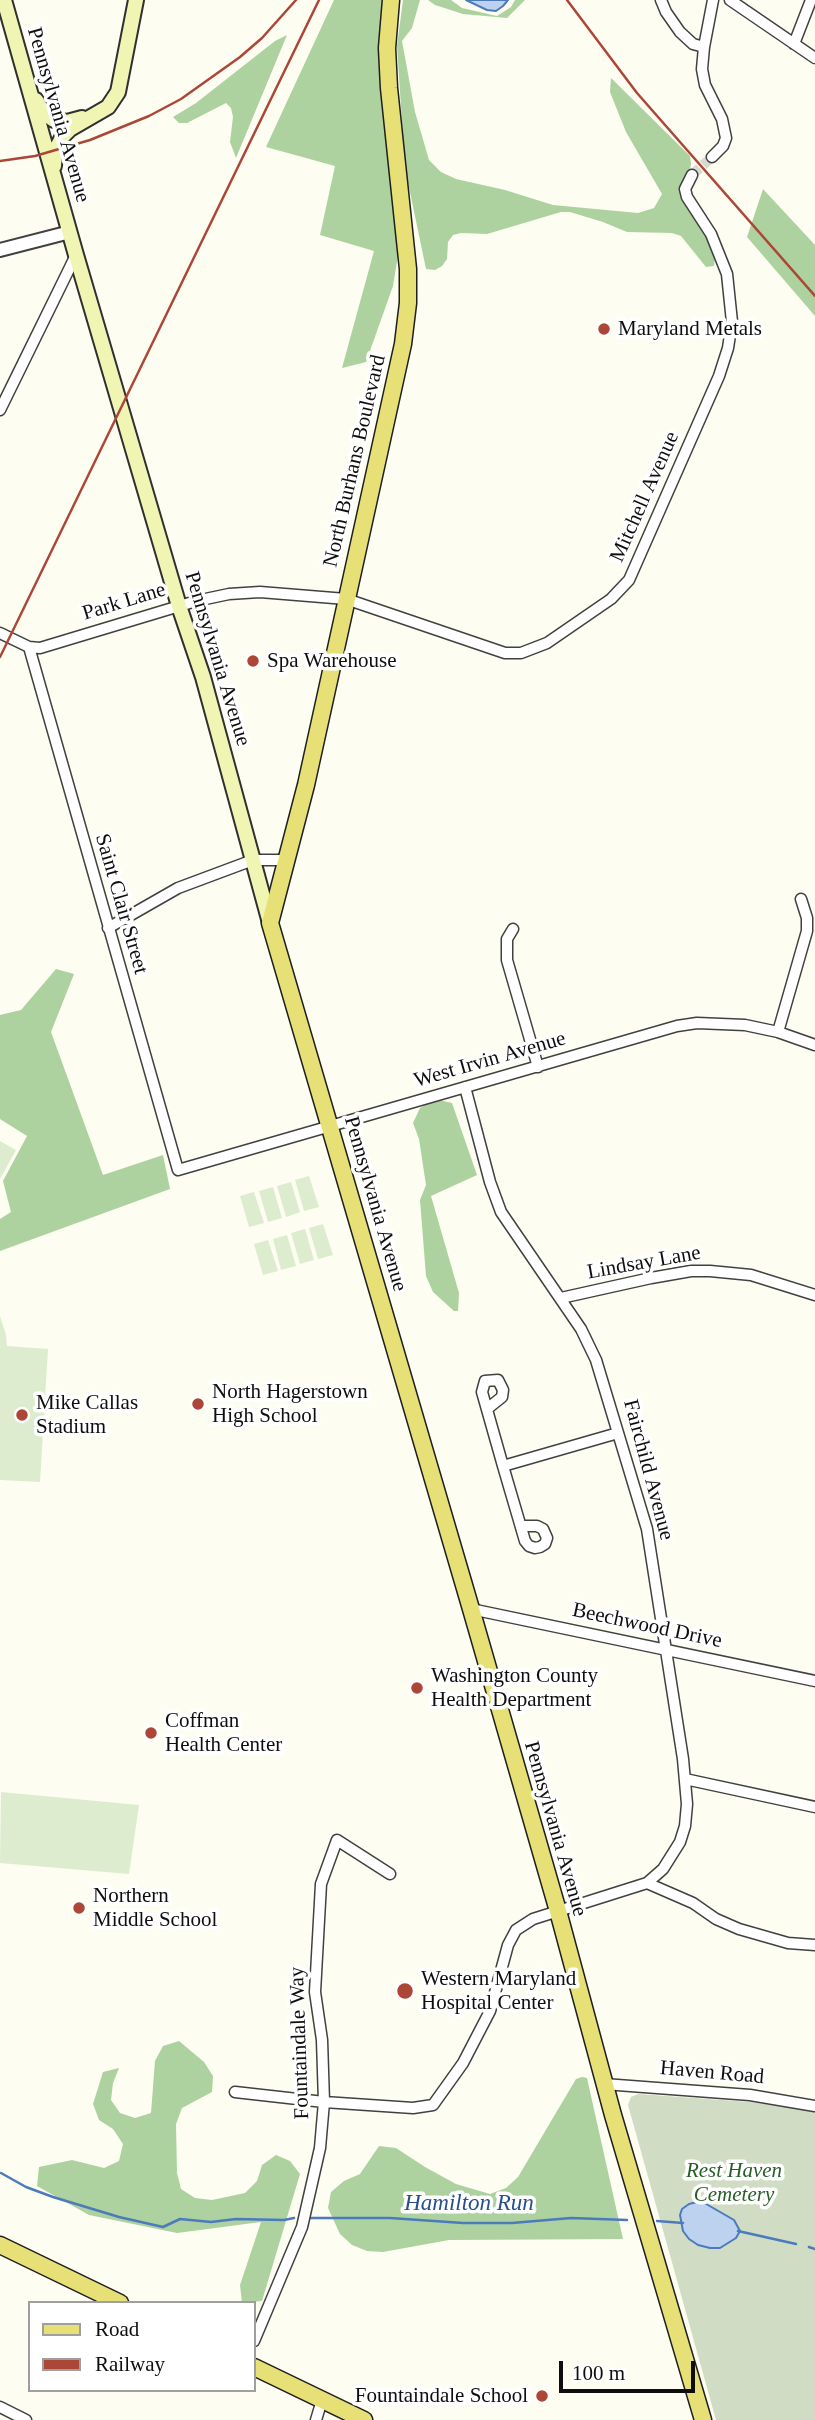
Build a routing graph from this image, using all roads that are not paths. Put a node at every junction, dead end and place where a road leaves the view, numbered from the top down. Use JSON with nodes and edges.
{"nodes":[{"id":1,"x":136,"y":0,"type":"edge"},
{"id":2,"x":391,"y":0,"type":"edge"},
{"id":3,"x":661,"y":0,"type":"edge"},
{"id":4,"x":713,"y":0,"type":"edge"},
{"id":5,"x":730,"y":0,"type":"edge"},
{"id":6,"x":811,"y":0,"type":"edge"},
{"id":7,"x":3,"y":5,"type":"edge"},
{"id":8,"x":794,"y":44,"type":"junction"},
{"id":9,"x":704,"y":47,"type":"junction"},
{"id":10,"x":815,"y":58,"type":"edge"},
{"id":11,"x":29,"y":88,"type":"junction"},
{"id":12,"x":100,"y":112,"type":"junction"},
{"id":13,"x":712,"y":157,"type":"tunnel mouth"},
{"id":14,"x":54,"y":175,"type":"junction"},
{"id":15,"x":692,"y":175,"type":"dead end"},
{"id":16,"x":70,"y":232,"type":"junction"},
{"id":17,"x":0,"y":250,"type":"edge"},
{"id":18,"x":76,"y":255,"type":"junction"},
{"id":19,"x":0,"y":410,"type":"edge"},
{"id":20,"x":346,"y":599,"type":"junction"},
{"id":21,"x":179,"y":606,"type":"junction"},
{"id":22,"x":0,"y":633,"type":"edge"},
{"id":23,"x":29,"y":647,"type":"junction"},
{"id":24,"x":253,"y":860,"type":"junction"},
{"id":25,"x":287,"y":860,"type":"junction"},
{"id":26,"x":801,"y":899,"type":"dead end"},
{"id":27,"x":270,"y":923,"type":"junction"},
{"id":28,"x":108,"y":928,"type":"junction"},
{"id":29,"x":513,"y":929,"type":"dead end"},
{"id":30,"x":778,"y":1032,"type":"junction"},
{"id":31,"x":815,"y":1045,"type":"edge"},
{"id":32,"x":538,"y":1066,"type":"junction"},
{"id":33,"x":465,"y":1087,"type":"junction"},
{"id":34,"x":331,"y":1126,"type":"junction"},
{"id":35,"x":178,"y":1170,"type":"joint"},
{"id":36,"x":815,"y":1295,"type":"edge"},
{"id":37,"x":561,"y":1298,"type":"junction"},
{"id":38,"x":486,"y":1409,"type":"dead end"},
{"id":39,"x":618,"y":1433,"type":"junction"},
{"id":40,"x":503,"y":1466,"type":"junction"},
{"id":41,"x":521,"y":1525,"type":"dead end"},
{"id":42,"x":471,"y":1609,"type":"junction"},
{"id":43,"x":666,"y":1650,"type":"junction"},
{"id":44,"x":815,"y":1681,"type":"edge"},
{"id":45,"x":685,"y":1779,"type":"junction"},
{"id":46,"x":815,"y":1807,"type":"edge"},
{"id":47,"x":390,"y":1874,"type":"dead end"},
{"id":48,"x":647,"y":1883,"type":"junction"},
{"id":49,"x":558,"y":1911,"type":"junction"},
{"id":50,"x":815,"y":1945,"type":"edge"},
{"id":51,"x":604,"y":2084,"type":"junction"},
{"id":52,"x":234,"y":2092,"type":"dead end"},
{"id":53,"x":324,"y":2102,"type":"junction"},
{"id":54,"x":815,"y":2106,"type":"edge"},
{"id":55,"x":0,"y":2245,"type":"edge"},
{"id":56,"x":116,"y":2301,"type":"edge"},
{"id":57,"x":256,"y":2337,"type":"edge"},
{"id":58,"x":256,"y":2368,"type":"edge"},
{"id":59,"x":322,"y":2400,"type":"junction"},
{"id":60,"x":0,"y":2407,"type":"edge"},
{"id":61,"x":26,"y":2420,"type":"edge"},
{"id":62,"x":316,"y":2420,"type":"edge"},
{"id":63,"x":364,"y":2420,"type":"edge"},
{"id":64,"x":703,"y":2420,"type":"edge"}],
"edges":[{"from":1,"to":12,"type":"main road"},
{"from":2,"to":20,"type":"main road","name":"North Burhans Boulevard"},
{"from":3,"to":9,"type":"street"},
{"from":4,"to":9,"type":"street"},
{"from":5,"to":8,"type":"street"},
{"from":6,"to":8,"type":"street"},
{"from":7,"to":11,"type":"main road","name":"Pennsylvania Avenue"},
{"from":8,"to":10,"type":"street"},
{"from":9,"to":13,"type":"street"},
{"from":11,"to":12,"type":"main road"},
{"from":11,"to":14,"type":"main road","name":"Pennsylvania Avenue"},
{"from":12,"to":14,"type":"main road"},
{"from":14,"to":16,"type":"main road","name":"Pennsylvania Avenue"},
{"from":15,"to":20,"type":"street","name":"Mitchell Avenue"},
{"from":16,"to":17,"type":"street"},
{"from":16,"to":18,"type":"main road","name":"Pennsylvania Avenue"},
{"from":18,"to":19,"type":"street"},
{"from":18,"to":21,"type":"main road","name":"Pennsylvania Avenue"},
{"from":20,"to":21,"type":"street","name":"Park Lane"},
{"from":20,"to":25,"type":"main road","name":"North Burhans Boulevard"},
{"from":21,"to":23,"type":"street","name":"Park Lane"},
{"from":21,"to":24,"type":"main road","name":"Pennsylvania Avenue"},
{"from":22,"to":23,"type":"street"},
{"from":23,"to":28,"type":"street","name":"Saint Clair Street"},
{"from":24,"to":25,"type":"street"},
{"from":24,"to":27,"type":"main road","name":"Pennsylvania Avenue"},
{"from":24,"to":28,"type":"street"},
{"from":25,"to":27,"type":"main road","name":"North Burhans Boulevard"},
{"from":26,"to":30,"type":"street"},
{"from":27,"to":34,"type":"main road","name":"Pennsylvania Avenue"},
{"from":28,"to":35,"type":"street","name":"Saint Clair Street"},
{"from":29,"to":32,"type":"street"},
{"from":30,"to":31,"type":"street","name":"West Irvin Avenue"},
{"from":30,"to":32,"type":"street","name":"West Irvin Avenue"},
{"from":32,"to":33,"type":"street","name":"West Irvin Avenue"},
{"from":33,"to":34,"type":"street","name":"West Irvin Avenue"},
{"from":33,"to":37,"type":"street","name":"Fairchild Avenue"},
{"from":34,"to":35,"type":"street","name":"West Irvin Avenue"},
{"from":34,"to":42,"type":"main road","name":"Pennsylvania Avenue"},
{"from":36,"to":37,"type":"street","name":"Lindsay Lane"},
{"from":37,"to":39,"type":"street","name":"Fairchild Avenue"},
{"from":38,"to":40,"type":"street"},
{"from":39,"to":40,"type":"street"},
{"from":39,"to":43,"type":"street","name":"Fairchild Avenue"},
{"from":40,"to":41,"type":"street"},
{"from":42,"to":43,"type":"street","name":"Beechwood Drive"},
{"from":42,"to":49,"type":"main road","name":"Pennsylvania Avenue"},
{"from":43,"to":44,"type":"street","name":"Beechwood Drive"},
{"from":43,"to":45,"type":"street","name":"Fairchild Avenue"},
{"from":45,"to":46,"type":"street"},
{"from":45,"to":48,"type":"street","name":"Fairchild Avenue"},
{"from":47,"to":53,"type":"street","name":"Fountaindale Way"},
{"from":48,"to":49,"type":"street"},
{"from":48,"to":50,"type":"street"},
{"from":49,"to":51,"type":"main road","name":"Pennsylvania Avenue"},
{"from":49,"to":53,"type":"street"},
{"from":51,"to":54,"type":"street","name":"Haven Road"},
{"from":51,"to":64,"type":"main road","name":"Pennsylvania Avenue"},
{"from":52,"to":53,"type":"street"},
{"from":53,"to":57,"type":"street","name":"Fountaindale Way"},
{"from":55,"to":56,"type":"main road"},
{"from":58,"to":59,"type":"main road"},
{"from":59,"to":62,"type":"street"},
{"from":59,"to":63,"type":"main road"},
{"from":60,"to":61,"type":"street"}]}
